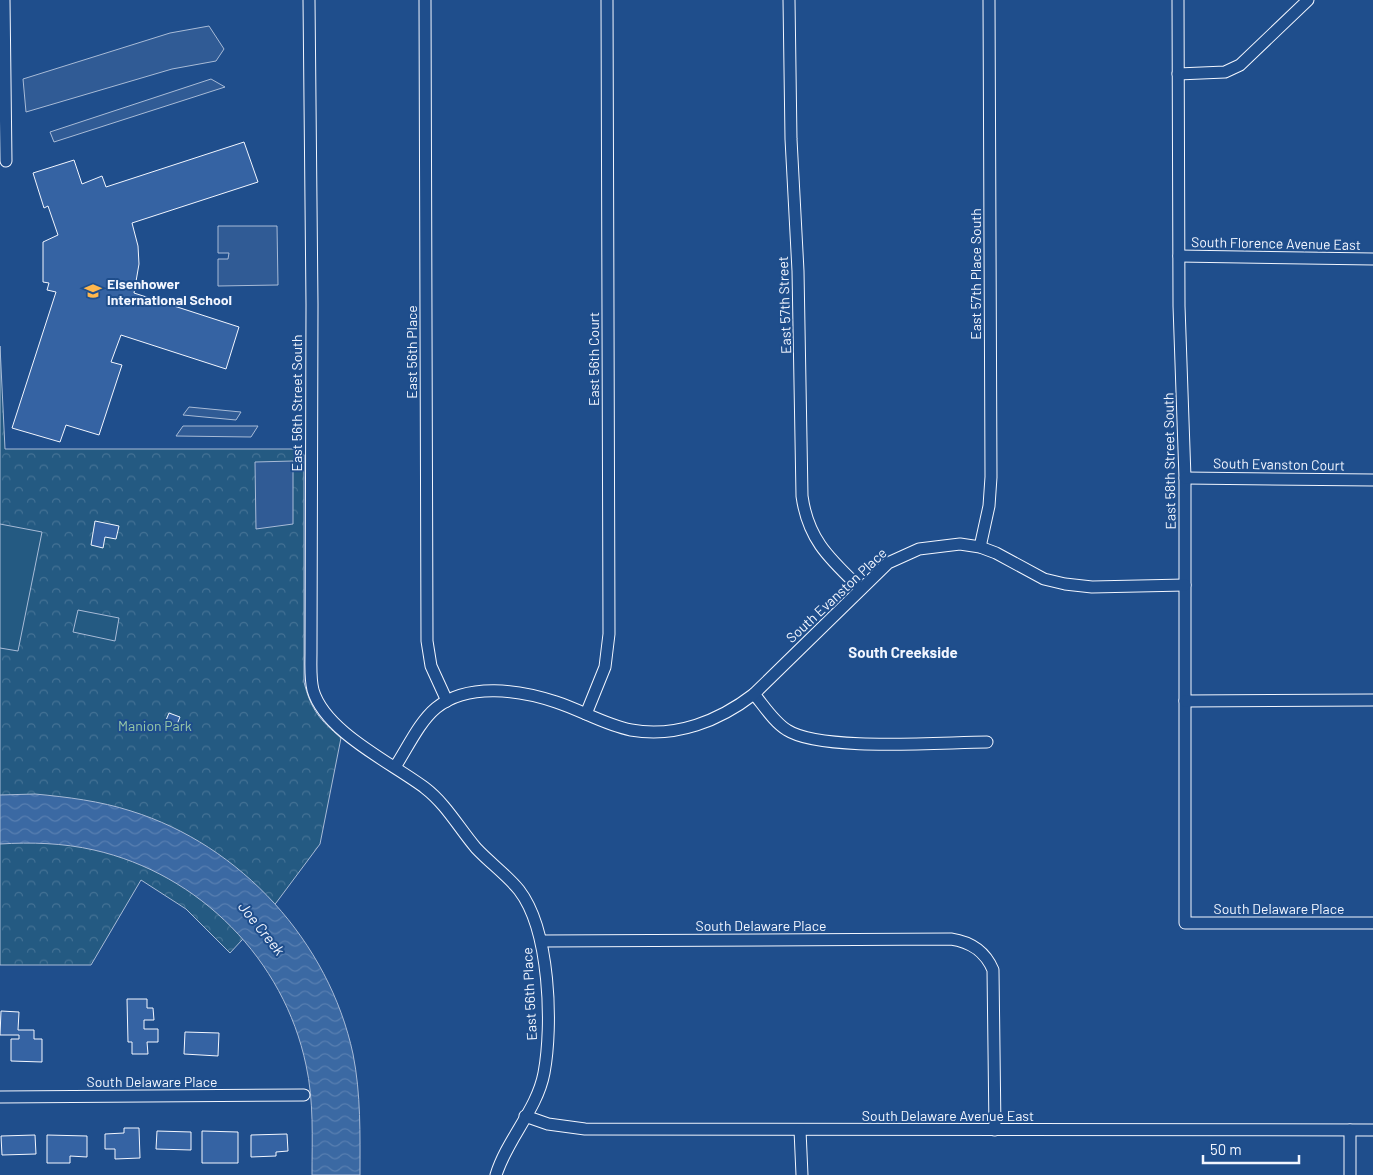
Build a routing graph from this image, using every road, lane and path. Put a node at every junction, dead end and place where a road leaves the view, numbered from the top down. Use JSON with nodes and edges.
{"nodes":[{"id":1,"x":4,"y":0,"type":"edge"},
{"id":2,"x":309,"y":0,"type":"edge"},
{"id":3,"x":425,"y":0,"type":"edge"},
{"id":4,"x":607,"y":0,"type":"edge"},
{"id":5,"x":789,"y":0,"type":"edge"},
{"id":6,"x":990,"y":0,"type":"edge"},
{"id":7,"x":1178,"y":0,"type":"edge"},
{"id":8,"x":1308,"y":0,"type":"edge"},
{"id":9,"x":1178,"y":74,"type":"junction"},
{"id":10,"x":6,"y":162,"type":"dead end"},
{"id":11,"x":1179,"y":256,"type":"junction"},
{"id":12,"x":1373,"y":259,"type":"edge"},
{"id":13,"x":1185,"y":478,"type":"junction"},
{"id":14,"x":1373,"y":480,"type":"edge"},
{"id":15,"x":980,"y":547,"type":"junction"},
{"id":16,"x":1185,"y":585,"type":"junction"},
{"id":17,"x":861,"y":589,"type":"junction"},
{"id":18,"x":754,"y":694,"type":"junction"},
{"id":19,"x":447,"y":700,"type":"junction"},
{"id":20,"x":1373,"y":700,"type":"edge"},
{"id":21,"x":1185,"y":701,"type":"junction"},
{"id":22,"x":586,"y":714,"type":"junction"},
{"id":23,"x":987,"y":742,"type":"dead end"},
{"id":24,"x":395,"y":767,"type":"junction"},
{"id":25,"x":1373,"y":922,"type":"edge"},
{"id":26,"x":1185,"y":923,"type":"joint"},
{"id":27,"x":542,"y":941,"type":"junction"},
{"id":28,"x":304,"y":1094,"type":"dead end"},
{"id":29,"x":0,"y":1097,"type":"edge"},
{"id":30,"x":525,"y":1116,"type":"junction"},
{"id":31,"x":800,"y":1130,"type":"junction"},
{"id":32,"x":995,"y":1130,"type":"junction"},
{"id":33,"x":1350,"y":1130,"type":"junction"},
{"id":34,"x":1373,"y":1130,"type":"edge"},
{"id":35,"x":496,"y":1175,"type":"edge"},
{"id":36,"x":802,"y":1175,"type":"edge"},
{"id":37,"x":1350,"y":1175,"type":"edge"}],
"edges":[{"from":1,"to":10,"type":"street"},
{"from":2,"to":24,"type":"street","name":"East 56th Street South"},
{"from":3,"to":19,"type":"street","name":"East 56th Place"},
{"from":4,"to":22,"type":"street","name":"East 56th Court"},
{"from":5,"to":17,"type":"street","name":"East 57th Street"},
{"from":6,"to":15,"type":"street","name":"East 57th Place South"},
{"from":7,"to":9,"type":"street","name":"East 58th Street South"},
{"from":8,"to":9,"type":"street"},
{"from":9,"to":11,"type":"street","name":"East 58th Street South"},
{"from":11,"to":12,"type":"street","name":"South Florence Avenue East"},
{"from":11,"to":13,"type":"street","name":"East 58th Street South"},
{"from":13,"to":14,"type":"street","name":"South Evanston Court"},
{"from":13,"to":16,"type":"street","name":"East 58th Street South"},
{"from":15,"to":16,"type":"street","name":"South Evanston Place"},
{"from":15,"to":17,"type":"street","name":"South Evanston Place"},
{"from":16,"to":21,"type":"street","name":"East 58th Street South"},
{"from":17,"to":18,"type":"street","name":"South Evanston Place"},
{"from":18,"to":22,"type":"street","name":"South Evanston Place"},
{"from":18,"to":23,"type":"street"},
{"from":19,"to":22,"type":"street","name":"South Evanston Place"},
{"from":19,"to":24,"type":"street"},
{"from":20,"to":21,"type":"street"},
{"from":21,"to":26,"type":"street","name":"East 58th Street South"},
{"from":24,"to":27,"type":"street","name":"East 56th Place"},
{"from":25,"to":26,"type":"street","name":"South Delaware Place"},
{"from":27,"to":30,"type":"street","name":"East 56th Place"},
{"from":27,"to":32,"type":"street","name":"South Delaware Place"},
{"from":28,"to":29,"type":"street","name":"South Delaware Place"},
{"from":30,"to":31,"type":"street","name":"South Delaware Avenue East"},
{"from":30,"to":35,"type":"street","name":"East 56th Place"},
{"from":31,"to":32,"type":"street","name":"South Delaware Avenue East"},
{"from":31,"to":36,"type":"street"},
{"from":32,"to":33,"type":"street","name":"South Delaware Avenue East"},
{"from":33,"to":34,"type":"street","name":"South Delaware Avenue East"},
{"from":33,"to":37,"type":"street"}]}
